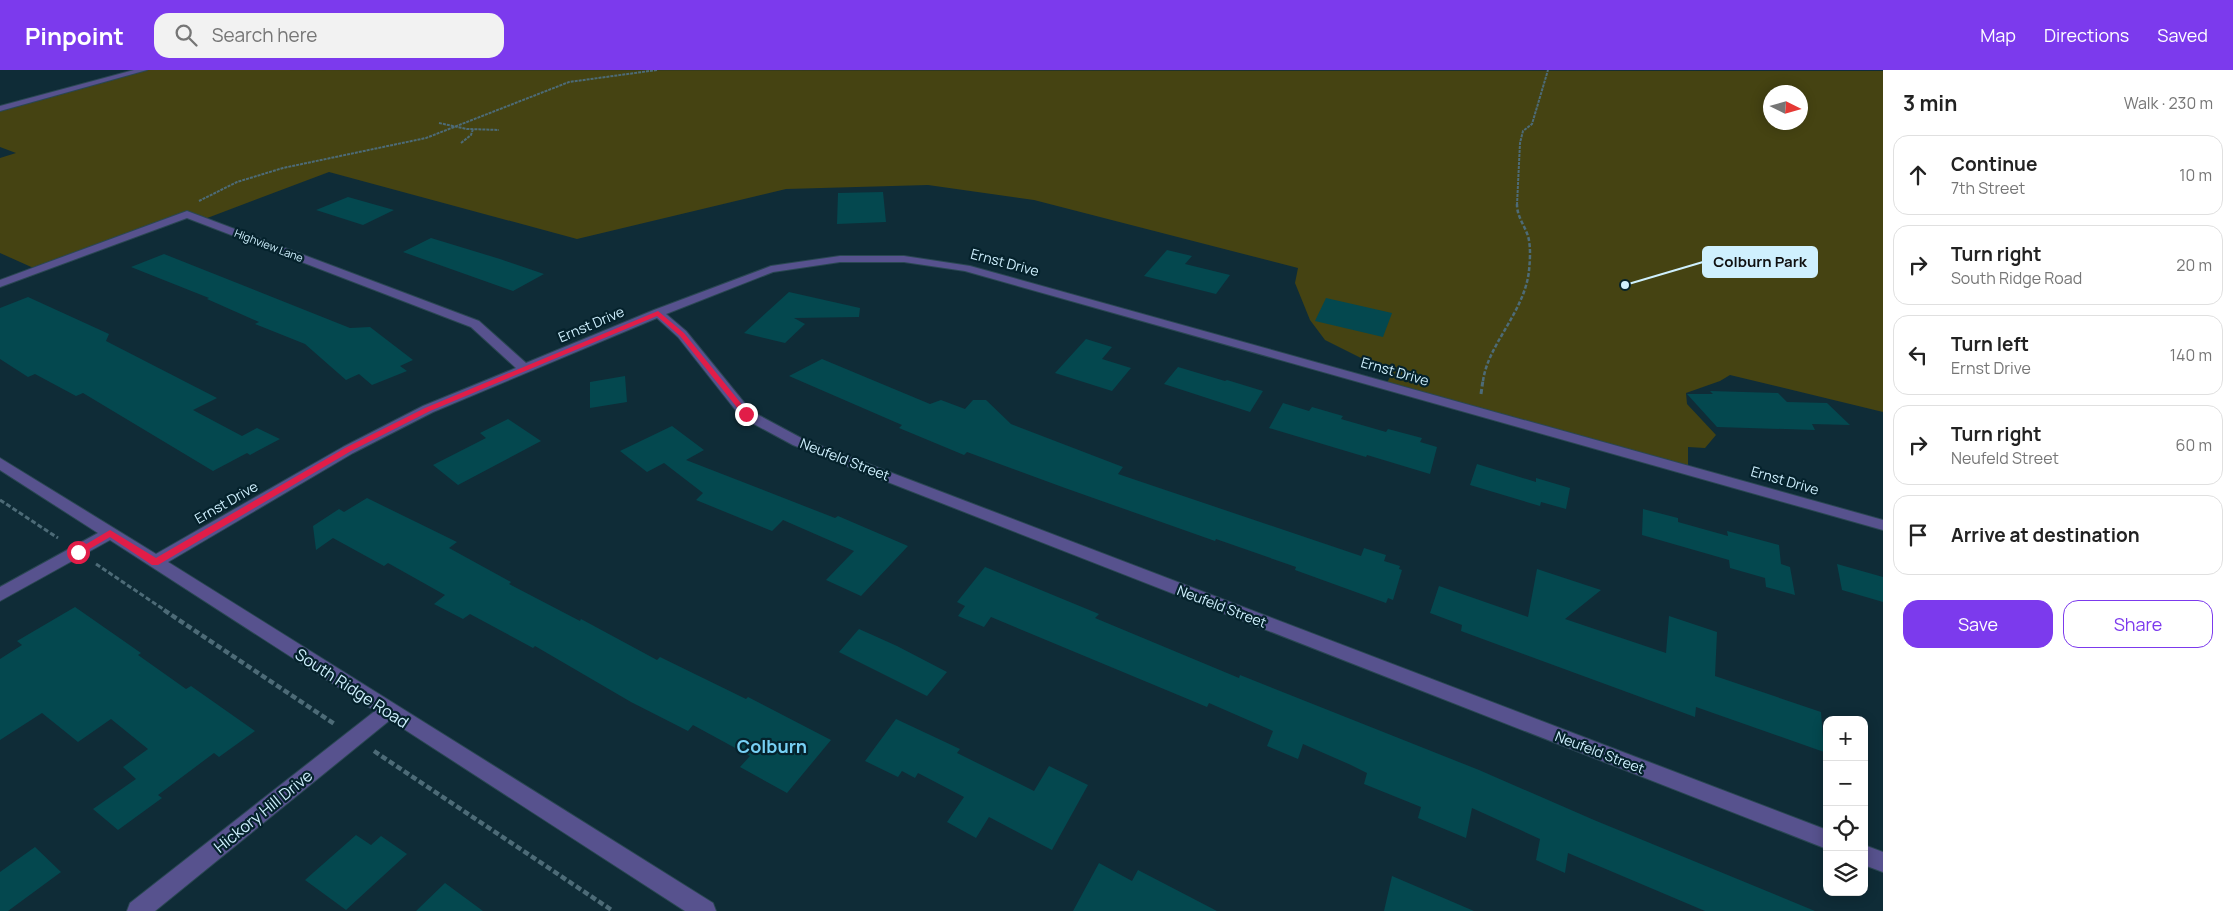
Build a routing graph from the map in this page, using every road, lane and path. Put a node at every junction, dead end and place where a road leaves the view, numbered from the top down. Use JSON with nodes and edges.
{"nodes":[{"id":1,"x":143,"y":70,"type":"edge"},
{"id":2,"x":657,"y":70,"type":"edge"},
{"id":3,"x":1548,"y":70,"type":"edge"},
{"id":4,"x":0,"y":109,"type":"edge"},
{"id":5,"x":439,"y":123,"type":"dead end"},
{"id":6,"x":457,"y":127,"type":"junction"},
{"id":7,"x":473,"y":129,"type":"junction"},
{"id":8,"x":499,"y":130,"type":"dead end"},
{"id":9,"x":461,"y":143,"type":"dead end"},
{"id":10,"x":186,"y":214,"type":"junction"},
{"id":11,"x":0,"y":284,"type":"edge"},
{"id":12,"x":658,"y":313,"type":"junction"},
{"id":13,"x":525,"y":369,"type":"junction"},
{"id":14,"x":1478,"y":411,"type":"junction"},
{"id":15,"x":0,"y":463,"type":"edge"},
{"id":16,"x":0,"y":500,"type":"edge"},
{"id":17,"x":1883,"y":524,"type":"edge"},
{"id":18,"x":110,"y":533,"type":"junction"},
{"id":19,"x":78,"y":552,"type":"junction"},
{"id":20,"x":155,"y":562,"type":"junction"},
{"id":21,"x":0,"y":594,"type":"edge"},
{"id":22,"x":388,"y":711,"type":"junction"},
{"id":23,"x":355,"y":738,"type":"junction"},
{"id":24,"x":1823,"y":838,"type":"edge"},
{"id":25,"x":1868,"y":856,"type":"edge"},
{"id":26,"x":1883,"y":862,"type":"edge"},
{"id":27,"x":138,"y":911,"type":"edge"},
{"id":28,"x":613,"y":911,"type":"edge"},
{"id":29,"x":705,"y":911,"type":"edge"}],
"edges":[{"from":1,"to":4,"type":"street"},
{"from":2,"to":6,"type":"path"},
{"from":3,"to":14,"type":"path"},
{"from":5,"to":6,"type":"path"},
{"from":6,"to":7,"type":"path"},
{"from":6,"to":10,"type":"path"},
{"from":7,"to":8,"type":"path"},
{"from":7,"to":9,"type":"path"},
{"from":10,"to":11,"type":"street"},
{"from":10,"to":13,"type":"street","name":"Highview Lane"},
{"from":12,"to":13,"type":"street","name":"Ernst Drive"},
{"from":12,"to":14,"type":"street","name":"Ernst Drive"},
{"from":12,"to":24,"type":"street","name":"Neufeld Street"},
{"from":13,"to":20,"type":"street","name":"Ernst Drive"},
{"from":14,"to":17,"type":"street","name":"Ernst Drive"},
{"from":15,"to":18,"type":"street","name":"South Ridge Road"},
{"from":16,"to":19,"type":"path"},
{"from":18,"to":19,"type":"street"},
{"from":18,"to":20,"type":"street","name":"South Ridge Road"},
{"from":19,"to":21,"type":"street"},
{"from":19,"to":23,"type":"path"},
{"from":20,"to":22,"type":"street","name":"South Ridge Road"},
{"from":22,"to":23,"type":"street","name":"Hickory Hill Drive"},
{"from":22,"to":29,"type":"street","name":"South Ridge Road"},
{"from":23,"to":27,"type":"street","name":"Hickory Hill Drive"},
{"from":23,"to":28,"type":"path"},
{"from":25,"to":26,"type":"street"}]}
